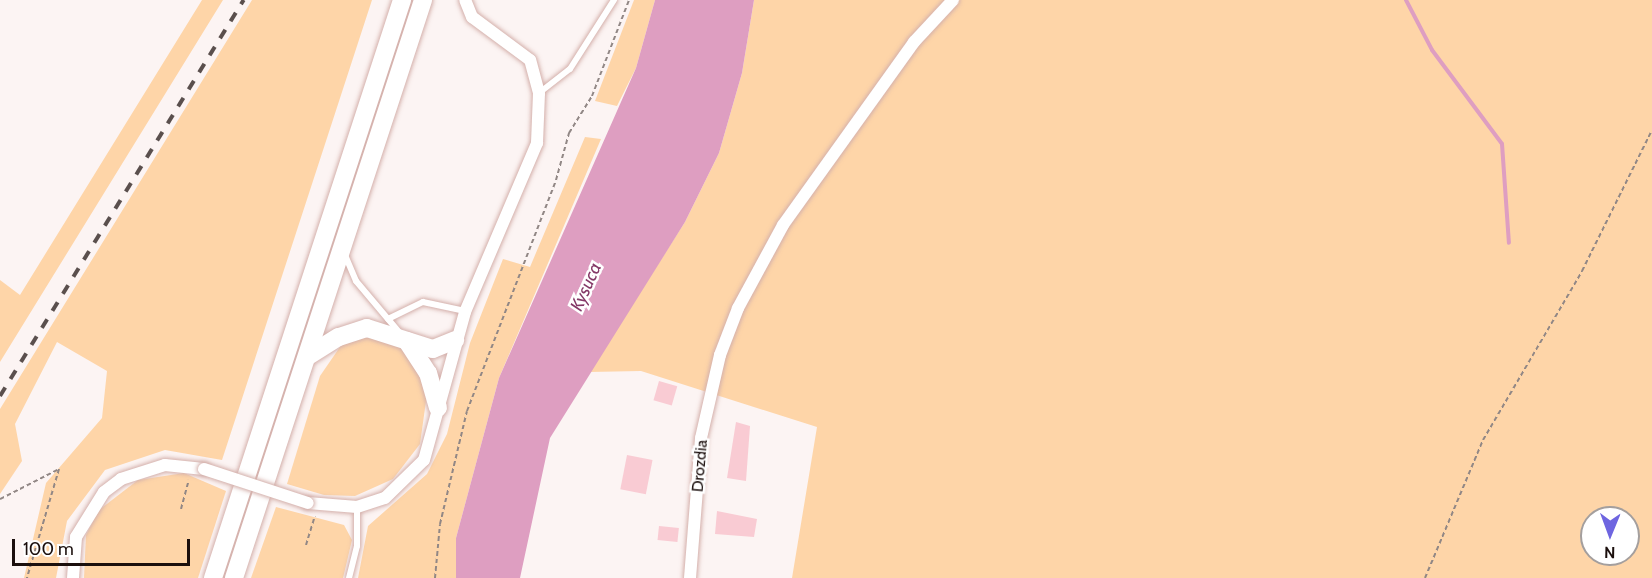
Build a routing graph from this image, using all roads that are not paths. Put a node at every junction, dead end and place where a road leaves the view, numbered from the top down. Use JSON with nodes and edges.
{"nodes":[{"id":1,"x":402,"y":0,"type":"edge"},
{"id":2,"x":423,"y":0,"type":"edge"},
{"id":3,"x":465,"y":0,"type":"edge"},
{"id":4,"x":614,"y":0,"type":"edge"},
{"id":5,"x":953,"y":0,"type":"edge"},
{"id":6,"x":539,"y":93,"type":"junction"},
{"id":7,"x":343,"y":246,"type":"junction"},
{"id":8,"x":465,"y":312,"type":"junction"},
{"id":9,"x":388,"y":319,"type":"junction"},
{"id":10,"x":405,"y":340,"type":"junction"},
{"id":11,"x":455,"y":340,"type":"junction"},
{"id":12,"x":308,"y":356,"type":"junction"},
{"id":13,"x":438,"y":408,"type":"junction"},
{"id":14,"x":357,"y":507,"type":"junction"},
{"id":15,"x":74,"y":578,"type":"edge"},
{"id":16,"x":213,"y":578,"type":"edge"},
{"id":17,"x":234,"y":578,"type":"edge"},
{"id":18,"x":349,"y":578,"type":"edge"},
{"id":19,"x":690,"y":578,"type":"edge"}],
"edges":[{"from":1,"to":16,"type":"main road"},
{"from":2,"to":7,"type":"main road"},
{"from":3,"to":6,"type":"street"},
{"from":4,"to":6,"type":"lane"},
{"from":5,"to":19,"type":"street","name":"Drozdia"},
{"from":6,"to":8,"type":"street"},
{"from":7,"to":9,"type":"lane"},
{"from":7,"to":12,"type":"main road"},
{"from":8,"to":9,"type":"lane"},
{"from":8,"to":11,"type":"street"},
{"from":9,"to":10,"type":"lane"},
{"from":10,"to":11,"type":"main road"},
{"from":10,"to":12,"type":"main road"},
{"from":10,"to":13,"type":"main road"},
{"from":11,"to":13,"type":"street"},
{"from":12,"to":17,"type":"main road"},
{"from":13,"to":14,"type":"street"},
{"from":14,"to":15,"type":"street","bridge":true},
{"from":14,"to":18,"type":"lane"}]}
